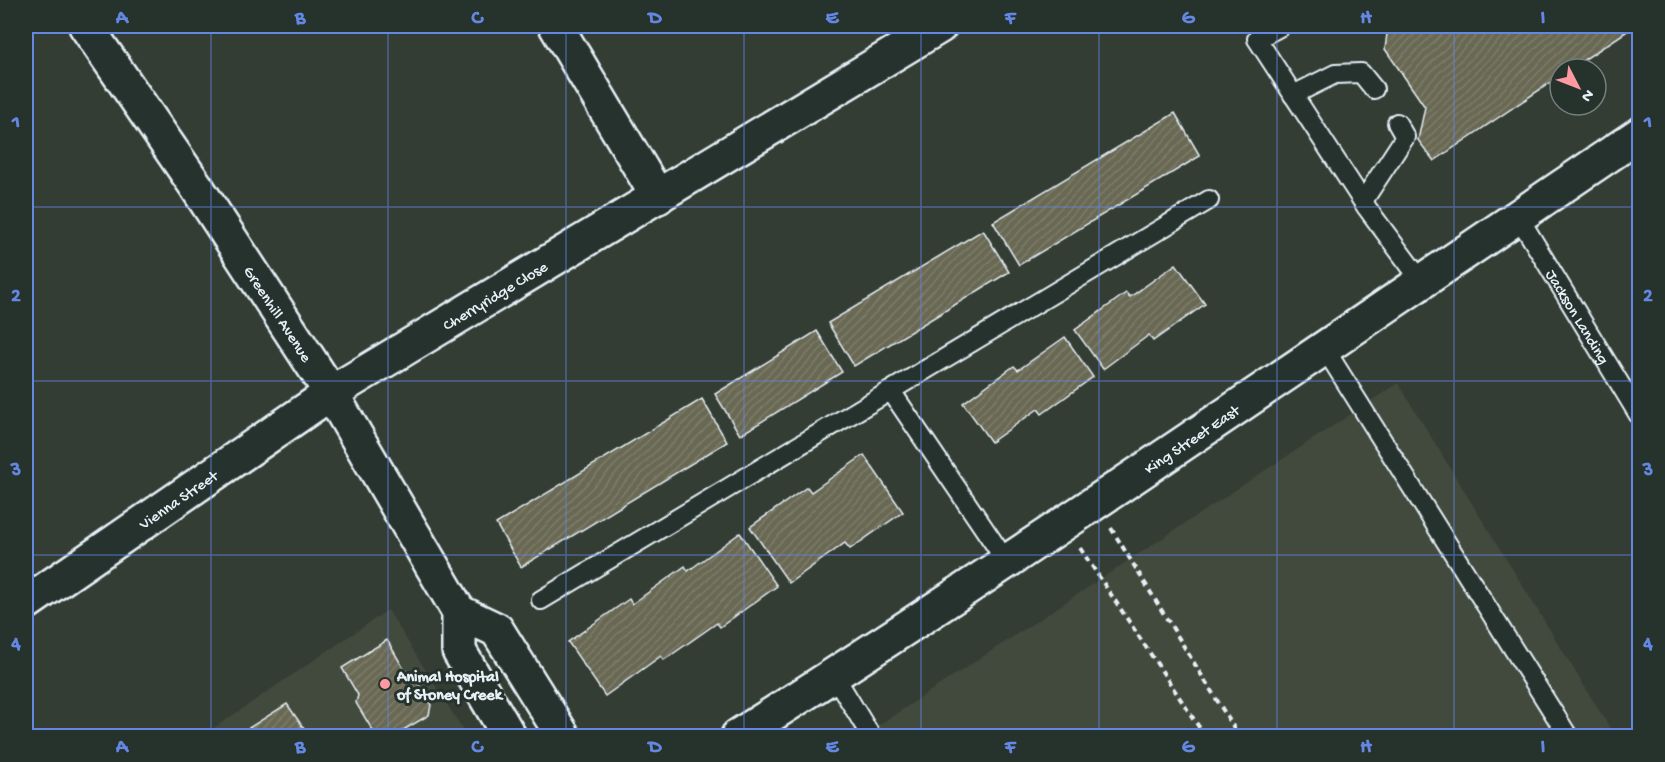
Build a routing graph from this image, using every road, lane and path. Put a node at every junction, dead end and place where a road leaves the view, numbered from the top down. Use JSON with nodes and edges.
{"nodes":[{"id":1,"x":86,"y":26,"type":"edge"},
{"id":2,"x":556,"y":26,"type":"edge"},
{"id":3,"x":940,"y":26,"type":"edge"},
{"id":4,"x":1281,"y":26,"type":"edge"},
{"id":5,"x":1374,"y":89,"type":"dead end"},
{"id":6,"x":1293,"y":95,"type":"junction"},
{"id":7,"x":1397,"y":123,"type":"dead end"},
{"id":8,"x":1640,"y":134,"type":"edge"},
{"id":9,"x":658,"y":197,"type":"junction"},
{"id":10,"x":1209,"y":200,"type":"dead end"},
{"id":11,"x":1363,"y":201,"type":"junction"},
{"id":12,"x":1518,"y":216,"type":"junction"},
{"id":13,"x":1422,"y":282,"type":"junction"},
{"id":14,"x":1324,"y":349,"type":"junction"},
{"id":15,"x":891,"y":391,"type":"junction"},
{"id":16,"x":331,"y":393,"type":"junction"},
{"id":17,"x":1640,"y":417,"type":"edge"},
{"id":18,"x":1095,"y":502,"type":"junction"},
{"id":19,"x":1062,"y":524,"type":"junction"},
{"id":20,"x":1006,"y":561,"type":"junction"},
{"id":21,"x":542,"y":600,"type":"dead end"},
{"id":22,"x":26,"y":603,"type":"edge"},
{"id":23,"x":459,"y":612,"type":"junction"},
{"id":24,"x":834,"y":675,"type":"junction"},
{"id":25,"x":508,"y":736,"type":"edge"},
{"id":26,"x":563,"y":736,"type":"edge"},
{"id":27,"x":738,"y":736,"type":"edge"},
{"id":28,"x":871,"y":736,"type":"edge"},
{"id":29,"x":1204,"y":736,"type":"edge"},
{"id":30,"x":1239,"y":736,"type":"edge"},
{"id":31,"x":1568,"y":736,"type":"edge"}],
"edges":[{"from":1,"to":16,"type":"street","name":"Greenhill Avenue"},
{"from":2,"to":9,"type":"street"},
{"from":3,"to":9,"type":"street","name":"Cherryridge Close"},
{"from":4,"to":6,"type":"lane"},
{"from":5,"to":6,"type":"lane"},
{"from":6,"to":11,"type":"lane"},
{"from":7,"to":11,"type":"lane"},
{"from":8,"to":12,"type":"street","name":"King Street East"},
{"from":9,"to":16,"type":"street","name":"Cherryridge Close"},
{"from":10,"to":15,"type":"lane"},
{"from":11,"to":13,"type":"lane"},
{"from":12,"to":13,"type":"street","name":"King Street East"},
{"from":12,"to":17,"type":"lane","name":"Jackson Landing"},
{"from":13,"to":14,"type":"street","name":"King Street East"},
{"from":14,"to":18,"type":"street","name":"King Street East"},
{"from":14,"to":31,"type":"lane"},
{"from":15,"to":20,"type":"lane"},
{"from":15,"to":21,"type":"lane"},
{"from":16,"to":22,"type":"street","name":"Vienna Street"},
{"from":16,"to":23,"type":"street","name":"Greenhill Avenue"},
{"from":18,"to":19,"type":"street","name":"King Street East"},
{"from":18,"to":30,"type":"path"},
{"from":19,"to":20,"type":"street","name":"King Street East"},
{"from":19,"to":29,"type":"path"},
{"from":20,"to":24,"type":"street","name":"King Street East"},
{"from":23,"to":25,"type":"street"},
{"from":23,"to":26,"type":"street"},
{"from":24,"to":27,"type":"street","name":"King Street East"},
{"from":24,"to":28,"type":"lane"}]}
